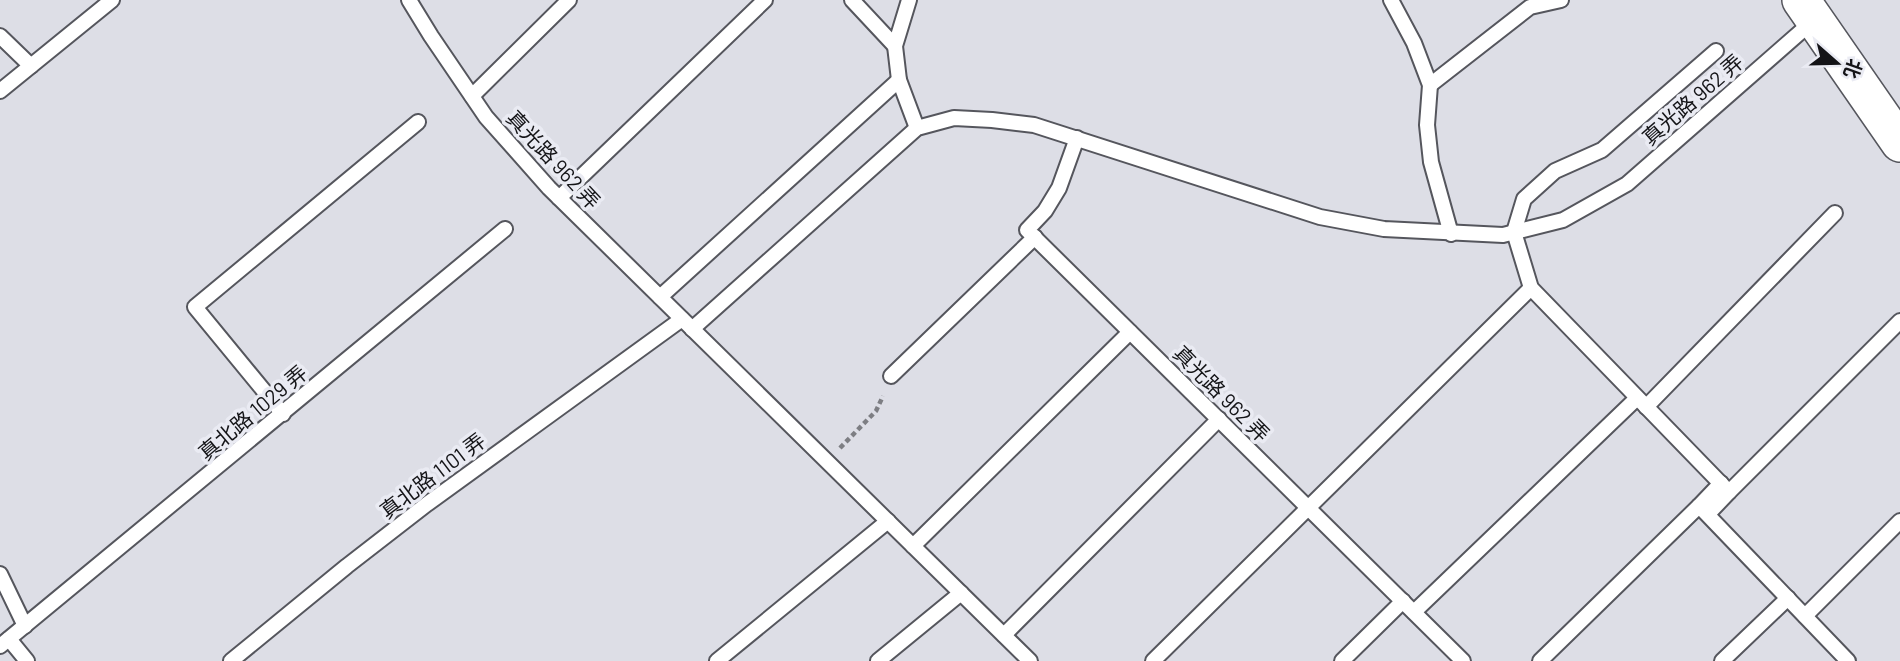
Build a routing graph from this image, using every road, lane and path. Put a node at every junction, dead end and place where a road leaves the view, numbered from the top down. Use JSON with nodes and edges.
{"nodes":[{"id":1,"x":112,"y":0,"type":"edge"},
{"id":2,"x":409,"y":0,"type":"edge"},
{"id":3,"x":569,"y":0,"type":"edge"},
{"id":4,"x":765,"y":0,"type":"edge"},
{"id":5,"x":852,"y":0,"type":"edge"},
{"id":6,"x":909,"y":0,"type":"edge"},
{"id":7,"x":1391,"y":0,"type":"edge"},
{"id":8,"x":1561,"y":0,"type":"edge"},
{"id":9,"x":1808,"y":10,"type":"edge"},
{"id":10,"x":0,"y":36,"type":"edge"},
{"id":11,"x":895,"y":46,"type":"junction"},
{"id":12,"x":1716,"y":51,"type":"dead end"},
{"id":13,"x":31,"y":66,"type":"junction"},
{"id":14,"x":899,"y":80,"type":"junction"},
{"id":15,"x":1430,"y":85,"type":"junction"},
{"id":16,"x":0,"y":91,"type":"edge"},
{"id":17,"x":472,"y":96,"type":"junction"},
{"id":18,"x":418,"y":122,"type":"dead end"},
{"id":19,"x":917,"y":128,"type":"junction"},
{"id":20,"x":1077,"y":138,"type":"junction"},
{"id":21,"x":1900,"y":143,"type":"edge"},
{"id":22,"x":559,"y":198,"type":"junction"},
{"id":23,"x":1835,"y":213,"type":"dead end"},
{"id":24,"x":505,"y":229,"type":"dead end"},
{"id":25,"x":1514,"y":232,"type":"junction"},
{"id":26,"x":1451,"y":233,"type":"junction"},
{"id":27,"x":1035,"y":237,"type":"junction"},
{"id":28,"x":1531,"y":288,"type":"junction"},
{"id":29,"x":660,"y":298,"type":"junction"},
{"id":30,"x":1900,"y":321,"type":"edge"},
{"id":31,"x":687,"y":324,"type":"junction"},
{"id":32,"x":1130,"y":332,"type":"junction"},
{"id":33,"x":891,"y":376,"type":"joint"},
{"id":34,"x":1642,"y":402,"type":"junction"},
{"id":35,"x":283,"y":414,"type":"junction"},
{"id":36,"x":1219,"y":419,"type":"junction"},
{"id":37,"x":827,"y":461,"type":"junction"},
{"id":38,"x":1725,"y":488,"type":"junction"},
{"id":39,"x":1308,"y":508,"type":"junction"},
{"id":40,"x":1703,"y":510,"type":"junction"},
{"id":41,"x":888,"y":521,"type":"junction"},
{"id":42,"x":1900,"y":521,"type":"edge"},
{"id":43,"x":913,"y":546,"type":"junction"},
{"id":44,"x":0,"y":575,"type":"edge"},
{"id":45,"x":961,"y":593,"type":"junction"},
{"id":46,"x":1788,"y":598,"type":"junction"},
{"id":47,"x":1403,"y":601,"type":"junction"},
{"id":48,"x":1414,"y":612,"type":"junction"},
{"id":49,"x":1805,"y":616,"type":"junction"},
{"id":50,"x":25,"y":626,"type":"junction"},
{"id":51,"x":1004,"y":635,"type":"junction"},
{"id":52,"x":5,"y":643,"type":"edge"},
{"id":53,"x":27,"y":661,"type":"edge"},
{"id":54,"x":231,"y":661,"type":"edge"},
{"id":55,"x":717,"y":661,"type":"edge"},
{"id":56,"x":878,"y":661,"type":"edge"},
{"id":57,"x":1030,"y":661,"type":"edge"},
{"id":58,"x":1153,"y":661,"type":"edge"},
{"id":59,"x":1342,"y":661,"type":"edge"},
{"id":60,"x":1463,"y":661,"type":"edge"},
{"id":61,"x":1541,"y":661,"type":"edge"},
{"id":62,"x":1722,"y":661,"type":"edge"},
{"id":63,"x":1848,"y":661,"type":"edge"}],
"edges":[{"from":1,"to":13,"type":"lane"},
{"from":2,"to":17,"type":"lane","name":"真光路 962 弄"},
{"from":3,"to":17,"type":"lane"},
{"from":4,"to":22,"type":"lane"},
{"from":5,"to":11,"type":"lane"},
{"from":6,"to":11,"type":"lane"},
{"from":7,"to":15,"type":"lane"},
{"from":8,"to":15,"type":"lane"},
{"from":9,"to":21,"type":"street"},
{"from":9,"to":25,"type":"lane","name":"真光路 962 弄"},
{"from":10,"to":13,"type":"lane"},
{"from":11,"to":14,"type":"lane"},
{"from":12,"to":25,"type":"lane"},
{"from":13,"to":16,"type":"lane"},
{"from":14,"to":19,"type":"lane"},
{"from":14,"to":29,"type":"lane"},
{"from":15,"to":26,"type":"lane"},
{"from":17,"to":22,"type":"lane","name":"真光路 962 弄"},
{"from":18,"to":35,"type":"lane"},
{"from":19,"to":20,"type":"lane","name":"真光路 962 弄"},
{"from":19,"to":31,"type":"lane","name":"真光路 962 弄"},
{"from":20,"to":26,"type":"lane","name":"真光路 962 弄"},
{"from":20,"to":27,"type":"lane"},
{"from":22,"to":29,"type":"lane","name":"真光路 962 弄"},
{"from":23,"to":34,"type":"lane"},
{"from":24,"to":35,"type":"lane","name":"真北路 1029 弄"},
{"from":25,"to":26,"type":"lane","name":"真光路 962 弄"},
{"from":25,"to":28,"type":"lane"},
{"from":27,"to":32,"type":"lane","name":"真光路 962 弄"},
{"from":27,"to":33,"type":"lane"},
{"from":28,"to":34,"type":"lane"},
{"from":28,"to":39,"type":"lane"},
{"from":29,"to":31,"type":"lane","name":"真光路 962 弄"},
{"from":30,"to":38,"type":"lane"},
{"from":31,"to":37,"type":"lane","name":"真光路 962 弄"},
{"from":31,"to":54,"type":"lane","name":"真北路 1101 弄"},
{"from":32,"to":36,"type":"lane","name":"真光路 962 弄"},
{"from":32,"to":43,"type":"lane"},
{"from":33,"to":37,"type":"path"},
{"from":34,"to":38,"type":"lane"},
{"from":34,"to":48,"type":"lane"},
{"from":35,"to":50,"type":"lane","name":"真北路 1029 弄"},
{"from":36,"to":39,"type":"lane","name":"真光路 962 弄"},
{"from":36,"to":51,"type":"lane"},
{"from":37,"to":41,"type":"lane","name":"真光路 962 弄"},
{"from":38,"to":40,"type":"lane"},
{"from":39,"to":47,"type":"lane","name":"真光路 962 弄"},
{"from":39,"to":58,"type":"lane"},
{"from":40,"to":46,"type":"lane"},
{"from":40,"to":61,"type":"lane"},
{"from":41,"to":43,"type":"lane","name":"真光路 962 弄"},
{"from":41,"to":55,"type":"lane"},
{"from":42,"to":49,"type":"lane"},
{"from":43,"to":45,"type":"lane","name":"真光路 962 弄"},
{"from":44,"to":50,"type":"lane"},
{"from":45,"to":51,"type":"lane","name":"真光路 962 弄"},
{"from":45,"to":56,"type":"lane"},
{"from":46,"to":49,"type":"lane"},
{"from":46,"to":62,"type":"lane"},
{"from":47,"to":48,"type":"lane","name":"真光路 962 弄"},
{"from":47,"to":59,"type":"lane"},
{"from":48,"to":60,"type":"lane","name":"真光路 962 弄"},
{"from":49,"to":63,"type":"lane"},
{"from":50,"to":52,"type":"lane","name":"真北路 1029 弄"},
{"from":51,"to":57,"type":"lane","name":"真光路 962 弄"},
{"from":52,"to":53,"type":"lane","name":"真北路 1029 弄"}]}
